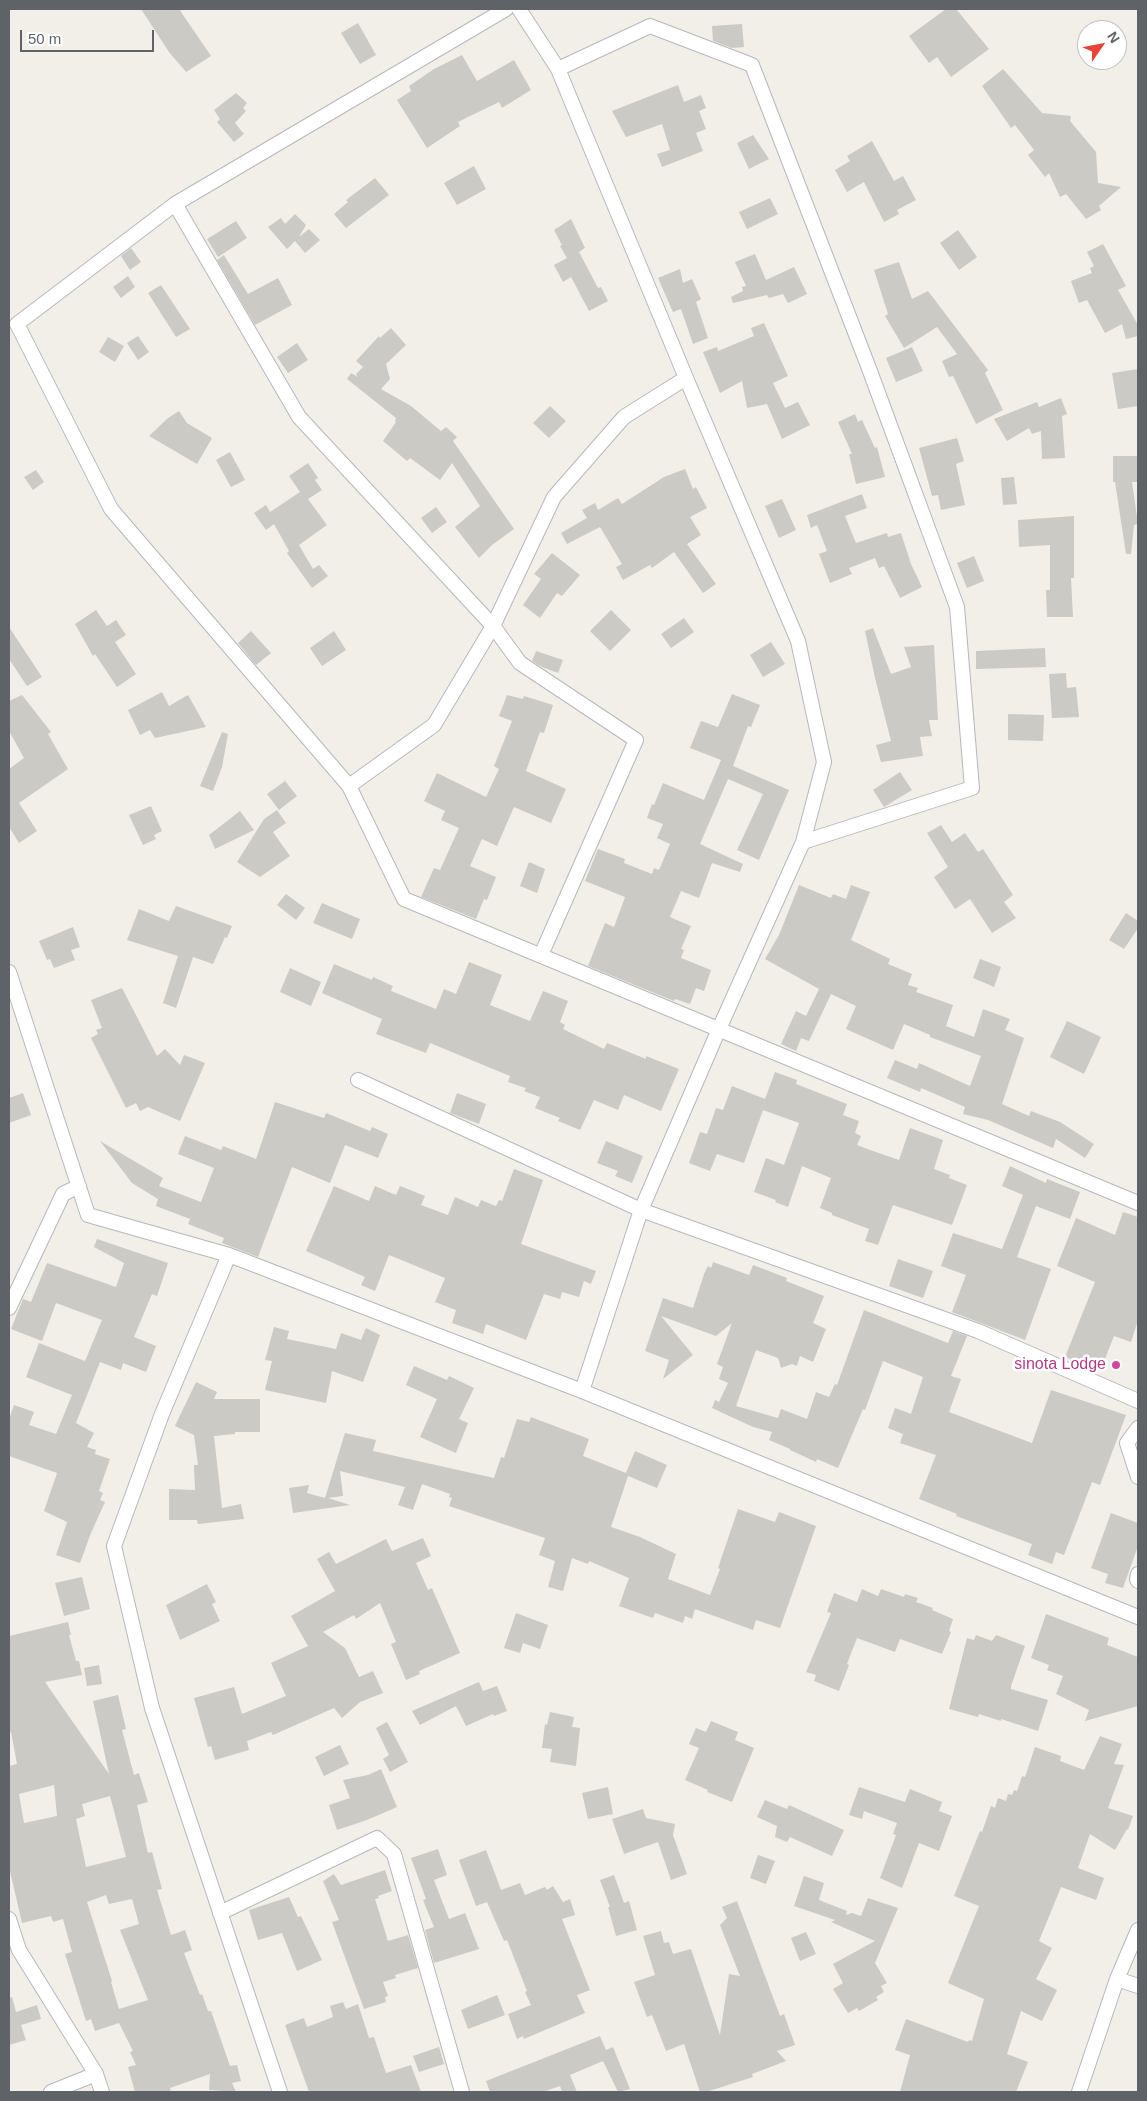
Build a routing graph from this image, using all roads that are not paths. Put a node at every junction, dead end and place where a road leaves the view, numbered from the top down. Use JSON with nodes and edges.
{"nodes":[{"id":1,"x":506,"y":9,"type":"edge"},
{"id":2,"x":519,"y":9,"type":"edge"},
{"id":3,"x":558,"y":69,"type":"junction"},
{"id":4,"x":175,"y":204,"type":"junction"},
{"id":5,"x":686,"y":378,"type":"junction"},
{"id":6,"x":493,"y":626,"type":"junction"},
{"id":7,"x":349,"y":786,"type":"junction"},
{"id":8,"x":804,"y":842,"type":"junction"},
{"id":9,"x":541,"y":955,"type":"junction"},
{"id":10,"x":9,"y":972,"type":"edge"},
{"id":11,"x":719,"y":1029,"type":"junction"},
{"id":12,"x":358,"y":1080,"type":"dead end"},
{"id":13,"x":79,"y":1186,"type":"junction"},
{"id":14,"x":1138,"y":1203,"type":"edge"},
{"id":15,"x":641,"y":1210,"type":"junction"},
{"id":16,"x":229,"y":1255,"type":"junction"},
{"id":17,"x":9,"y":1308,"type":"edge"},
{"id":18,"x":582,"y":1391,"type":"junction"},
{"id":19,"x":1138,"y":1401,"type":"edge"},
{"id":20,"x":1138,"y":1428,"type":"edge"},
{"id":21,"x":1138,"y":1477,"type":"edge"},
{"id":22,"x":1138,"y":1574,"type":"edge"},
{"id":23,"x":1138,"y":1582,"type":"edge"},
{"id":24,"x":1138,"y":1617,"type":"edge"},
{"id":25,"x":220,"y":1913,"type":"junction"},
{"id":26,"x":9,"y":1919,"type":"edge"},
{"id":27,"x":1138,"y":1930,"type":"edge"},
{"id":28,"x":1117,"y":1979,"type":"junction"},
{"id":29,"x":1138,"y":1986,"type":"edge"},
{"id":30,"x":96,"y":2074,"type":"junction"},
{"id":31,"x":51,"y":2092,"type":"edge"},
{"id":32,"x":102,"y":2092,"type":"edge"},
{"id":33,"x":280,"y":2092,"type":"edge"},
{"id":34,"x":462,"y":2092,"type":"edge"},
{"id":35,"x":1079,"y":2092,"type":"edge"}],
"edges":[{"from":1,"to":4,"type":"street"},
{"from":2,"to":3,"type":"street"},
{"from":3,"to":5,"type":"street"},
{"from":3,"to":8,"type":"street"},
{"from":4,"to":6,"type":"street"},
{"from":4,"to":7,"type":"street"},
{"from":5,"to":6,"type":"street"},
{"from":5,"to":8,"type":"street"},
{"from":6,"to":7,"type":"street"},
{"from":6,"to":9,"type":"street"},
{"from":7,"to":9,"type":"street"},
{"from":8,"to":11,"type":"street"},
{"from":9,"to":11,"type":"street"},
{"from":10,"to":13,"type":"street"},
{"from":11,"to":14,"type":"street"},
{"from":11,"to":15,"type":"street"},
{"from":12,"to":15,"type":"street"},
{"from":13,"to":16,"type":"street"},
{"from":13,"to":17,"type":"street"},
{"from":15,"to":18,"type":"street"},
{"from":15,"to":19,"type":"street"},
{"from":16,"to":18,"type":"street"},
{"from":16,"to":25,"type":"street"},
{"from":18,"to":24,"type":"street"},
{"from":20,"to":21,"type":"street"},
{"from":22,"to":23,"type":"street"},
{"from":25,"to":33,"type":"street"},
{"from":25,"to":34,"type":"street"},
{"from":26,"to":30,"type":"street"},
{"from":27,"to":28,"type":"street"},
{"from":28,"to":29,"type":"street"},
{"from":28,"to":35,"type":"street"},
{"from":30,"to":31,"type":"street"},
{"from":30,"to":32,"type":"street"}]}
